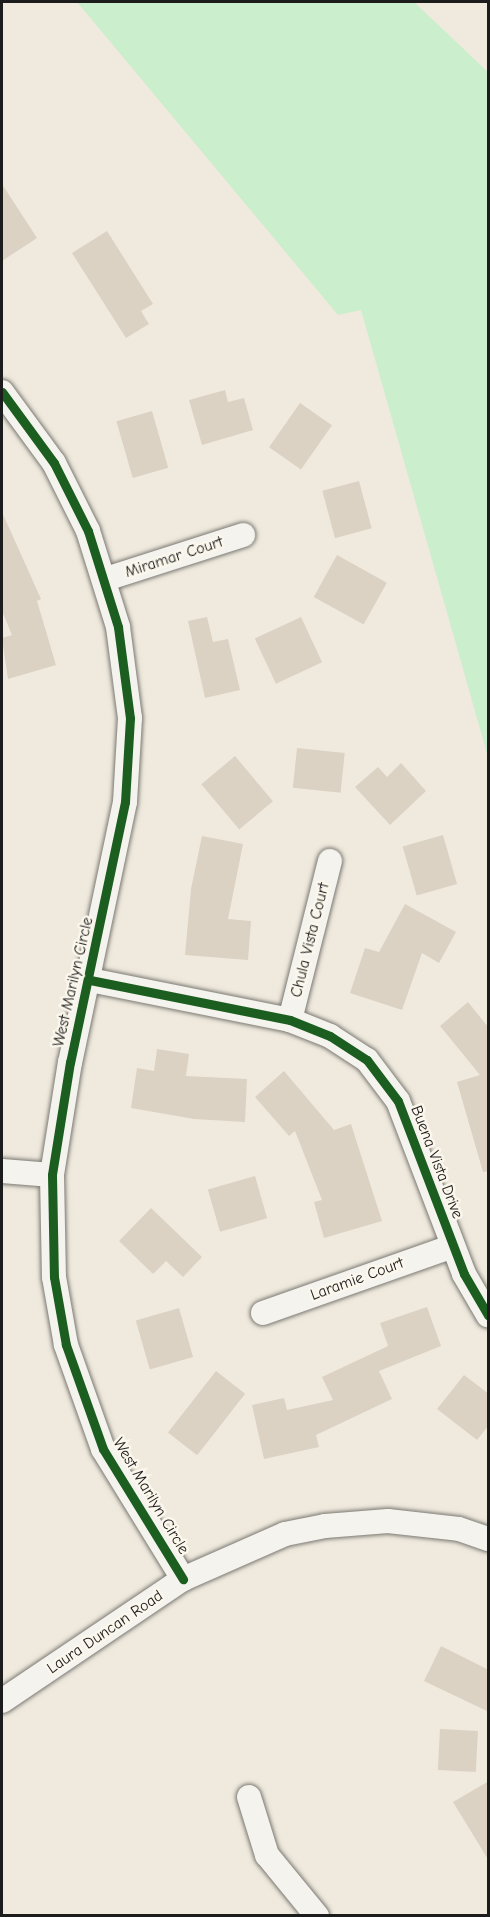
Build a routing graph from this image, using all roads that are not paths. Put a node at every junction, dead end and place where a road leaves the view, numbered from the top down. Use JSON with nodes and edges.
{"nodes":[{"id":1,"x":2,"y":392,"type":"edge"},
{"id":2,"x":243,"y":536,"type":"dead end"},
{"id":3,"x":106,"y":579,"type":"junction"},
{"id":4,"x":330,"y":861,"type":"dead end"},
{"id":5,"x":90,"y":980,"type":"junction"},
{"id":6,"x":290,"y":1020,"type":"junction"},
{"id":7,"x":2,"y":1171,"type":"edge"},
{"id":8,"x":52,"y":1175,"type":"junction"},
{"id":9,"x":453,"y":1246,"type":"junction"},
{"id":10,"x":263,"y":1313,"type":"dead end"},
{"id":11,"x":489,"y":1315,"type":"edge"},
{"id":12,"x":489,"y":1539,"type":"edge"},
{"id":13,"x":183,"y":1579,"type":"junction"},
{"id":14,"x":2,"y":1701,"type":"edge"},
{"id":15,"x":249,"y":1797,"type":"dead end"},
{"id":16,"x":318,"y":1916,"type":"edge"}],
"edges":[{"from":1,"to":3,"type":"street","name":"West Marilyn Circle"},
{"from":2,"to":3,"type":"street","name":"Miramar Court"},
{"from":3,"to":5,"type":"street","name":"West Marilyn Circle"},
{"from":4,"to":6,"type":"street","name":"Chula Vista Court"},
{"from":5,"to":6,"type":"street","name":"Buena Vista Drive"},
{"from":5,"to":8,"type":"street","name":"West Marilyn Circle"},
{"from":6,"to":9,"type":"street","name":"Buena Vista Drive"},
{"from":7,"to":8,"type":"street"},
{"from":8,"to":13,"type":"street","name":"West Marilyn Circle"},
{"from":9,"to":10,"type":"street","name":"Laramie Court"},
{"from":9,"to":11,"type":"street","name":"Buena Vista Drive"},
{"from":12,"to":13,"type":"street","name":"Laura Duncan Road"},
{"from":13,"to":14,"type":"street","name":"Laura Duncan Road"},
{"from":15,"to":16,"type":"street"}]}
